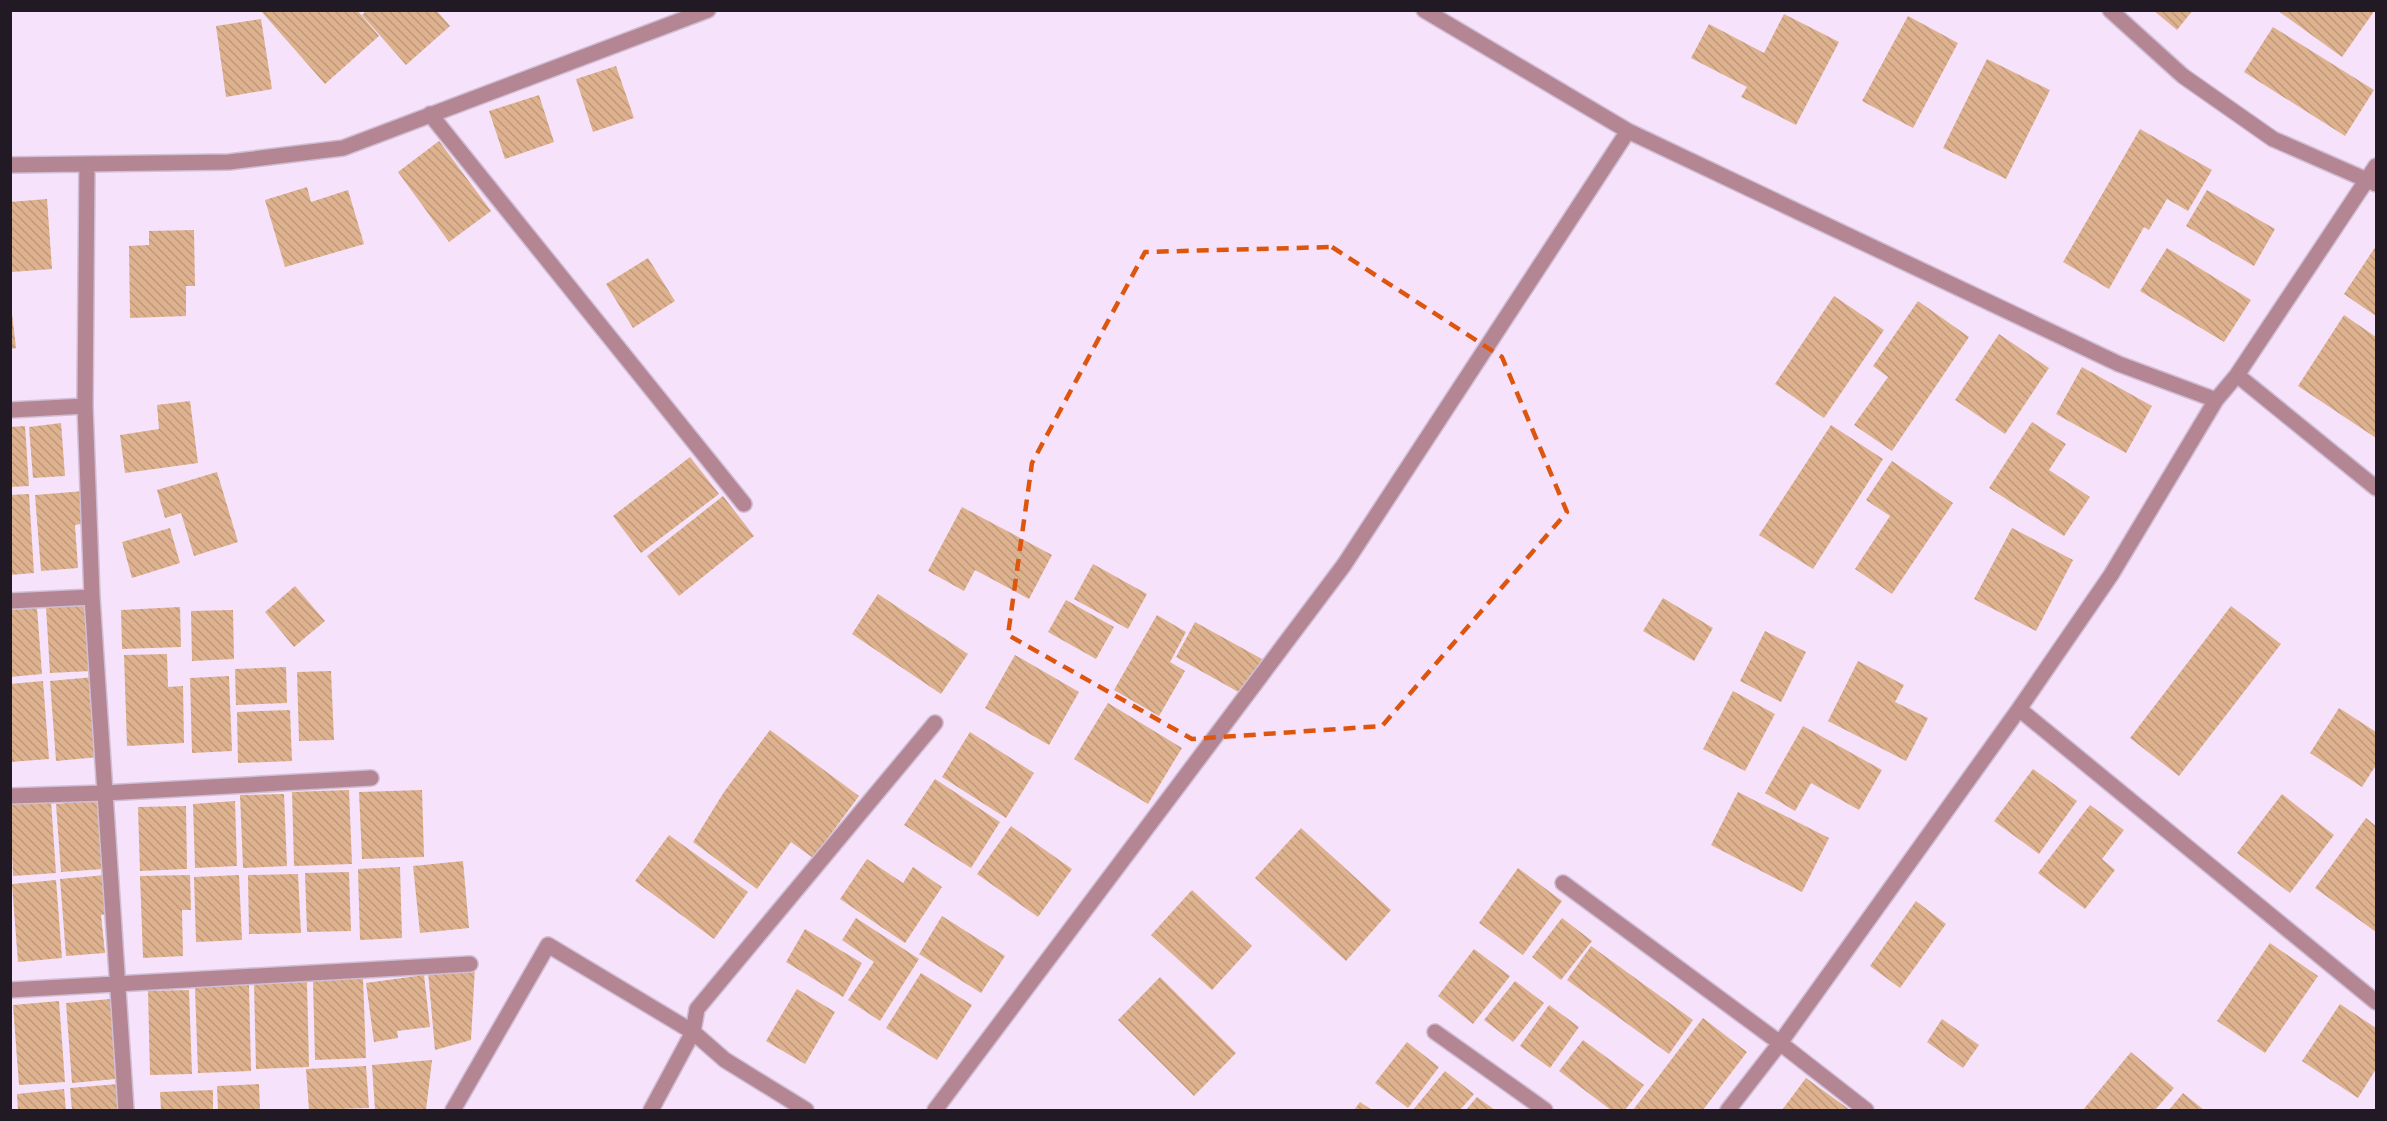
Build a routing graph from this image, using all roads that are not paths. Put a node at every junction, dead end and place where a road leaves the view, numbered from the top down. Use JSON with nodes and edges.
{"nodes":[{"id":1,"x":708,"y":10,"type":"edge"},
{"id":2,"x":1424,"y":10,"type":"edge"},
{"id":3,"x":2110,"y":10,"type":"edge"},
{"id":4,"x":430,"y":114,"type":"junction"},
{"id":5,"x":1628,"y":131,"type":"junction"},
{"id":6,"x":87,"y":164,"type":"junction"},
{"id":7,"x":10,"y":165,"type":"edge"},
{"id":8,"x":2376,"y":166,"type":"edge"},
{"id":9,"x":2372,"y":182,"type":"edge"},
{"id":10,"x":2237,"y":375,"type":"junction"},
{"id":11,"x":2216,"y":400,"type":"junction"},
{"id":12,"x":85,"y":406,"type":"junction"},
{"id":13,"x":10,"y":410,"type":"edge"},
{"id":14,"x":2376,"y":488,"type":"edge"},
{"id":15,"x":744,"y":504,"type":"dead end"},
{"id":16,"x":92,"y":597,"type":"junction"},
{"id":17,"x":10,"y":601,"type":"edge"},
{"id":18,"x":2019,"y":709,"type":"junction"},
{"id":19,"x":935,"y":723,"type":"dead end"},
{"id":20,"x":371,"y":778,"type":"dead end"},
{"id":21,"x":105,"y":793,"type":"junction"},
{"id":22,"x":10,"y":796,"type":"edge"},
{"id":23,"x":1563,"y":883,"type":"dead end"},
{"id":24,"x":470,"y":964,"type":"dead end"},
{"id":25,"x":118,"y":983,"type":"junction"},
{"id":26,"x":10,"y":990,"type":"edge"},
{"id":27,"x":2376,"y":1002,"type":"edge"},
{"id":28,"x":693,"y":1032,"type":"junction"},
{"id":29,"x":1435,"y":1032,"type":"dead end"},
{"id":30,"x":1780,"y":1043,"type":"junction"},
{"id":31,"x":126,"y":1110,"type":"edge"},
{"id":32,"x":453,"y":1110,"type":"edge"},
{"id":33,"x":651,"y":1110,"type":"edge"},
{"id":34,"x":806,"y":1110,"type":"edge"},
{"id":35,"x":935,"y":1110,"type":"edge"},
{"id":36,"x":1545,"y":1110,"type":"edge"},
{"id":37,"x":1728,"y":1110,"type":"edge"},
{"id":38,"x":1866,"y":1110,"type":"edge"}],
"edges":[{"from":1,"to":4,"type":"street"},
{"from":2,"to":5,"type":"street"},
{"from":3,"to":9,"type":"street"},
{"from":4,"to":6,"type":"street"},
{"from":4,"to":15,"type":"street"},
{"from":5,"to":11,"type":"street"},
{"from":5,"to":35,"type":"street"},
{"from":6,"to":7,"type":"street"},
{"from":6,"to":12,"type":"street"},
{"from":8,"to":9,"type":"street"},
{"from":9,"to":10,"type":"street"},
{"from":10,"to":11,"type":"street"},
{"from":10,"to":14,"type":"street"},
{"from":11,"to":18,"type":"street"},
{"from":12,"to":13,"type":"street"},
{"from":12,"to":16,"type":"street"},
{"from":16,"to":17,"type":"street"},
{"from":16,"to":21,"type":"street"},
{"from":18,"to":27,"type":"street"},
{"from":18,"to":30,"type":"street"},
{"from":19,"to":28,"type":"street"},
{"from":20,"to":21,"type":"street"},
{"from":21,"to":22,"type":"street"},
{"from":21,"to":25,"type":"street"},
{"from":23,"to":30,"type":"street"},
{"from":24,"to":25,"type":"street"},
{"from":25,"to":26,"type":"street"},
{"from":25,"to":31,"type":"street"},
{"from":28,"to":32,"type":"street"},
{"from":28,"to":33,"type":"street"},
{"from":28,"to":34,"type":"street"},
{"from":29,"to":36,"type":"street"},
{"from":30,"to":37,"type":"street"},
{"from":30,"to":38,"type":"street"}]}
